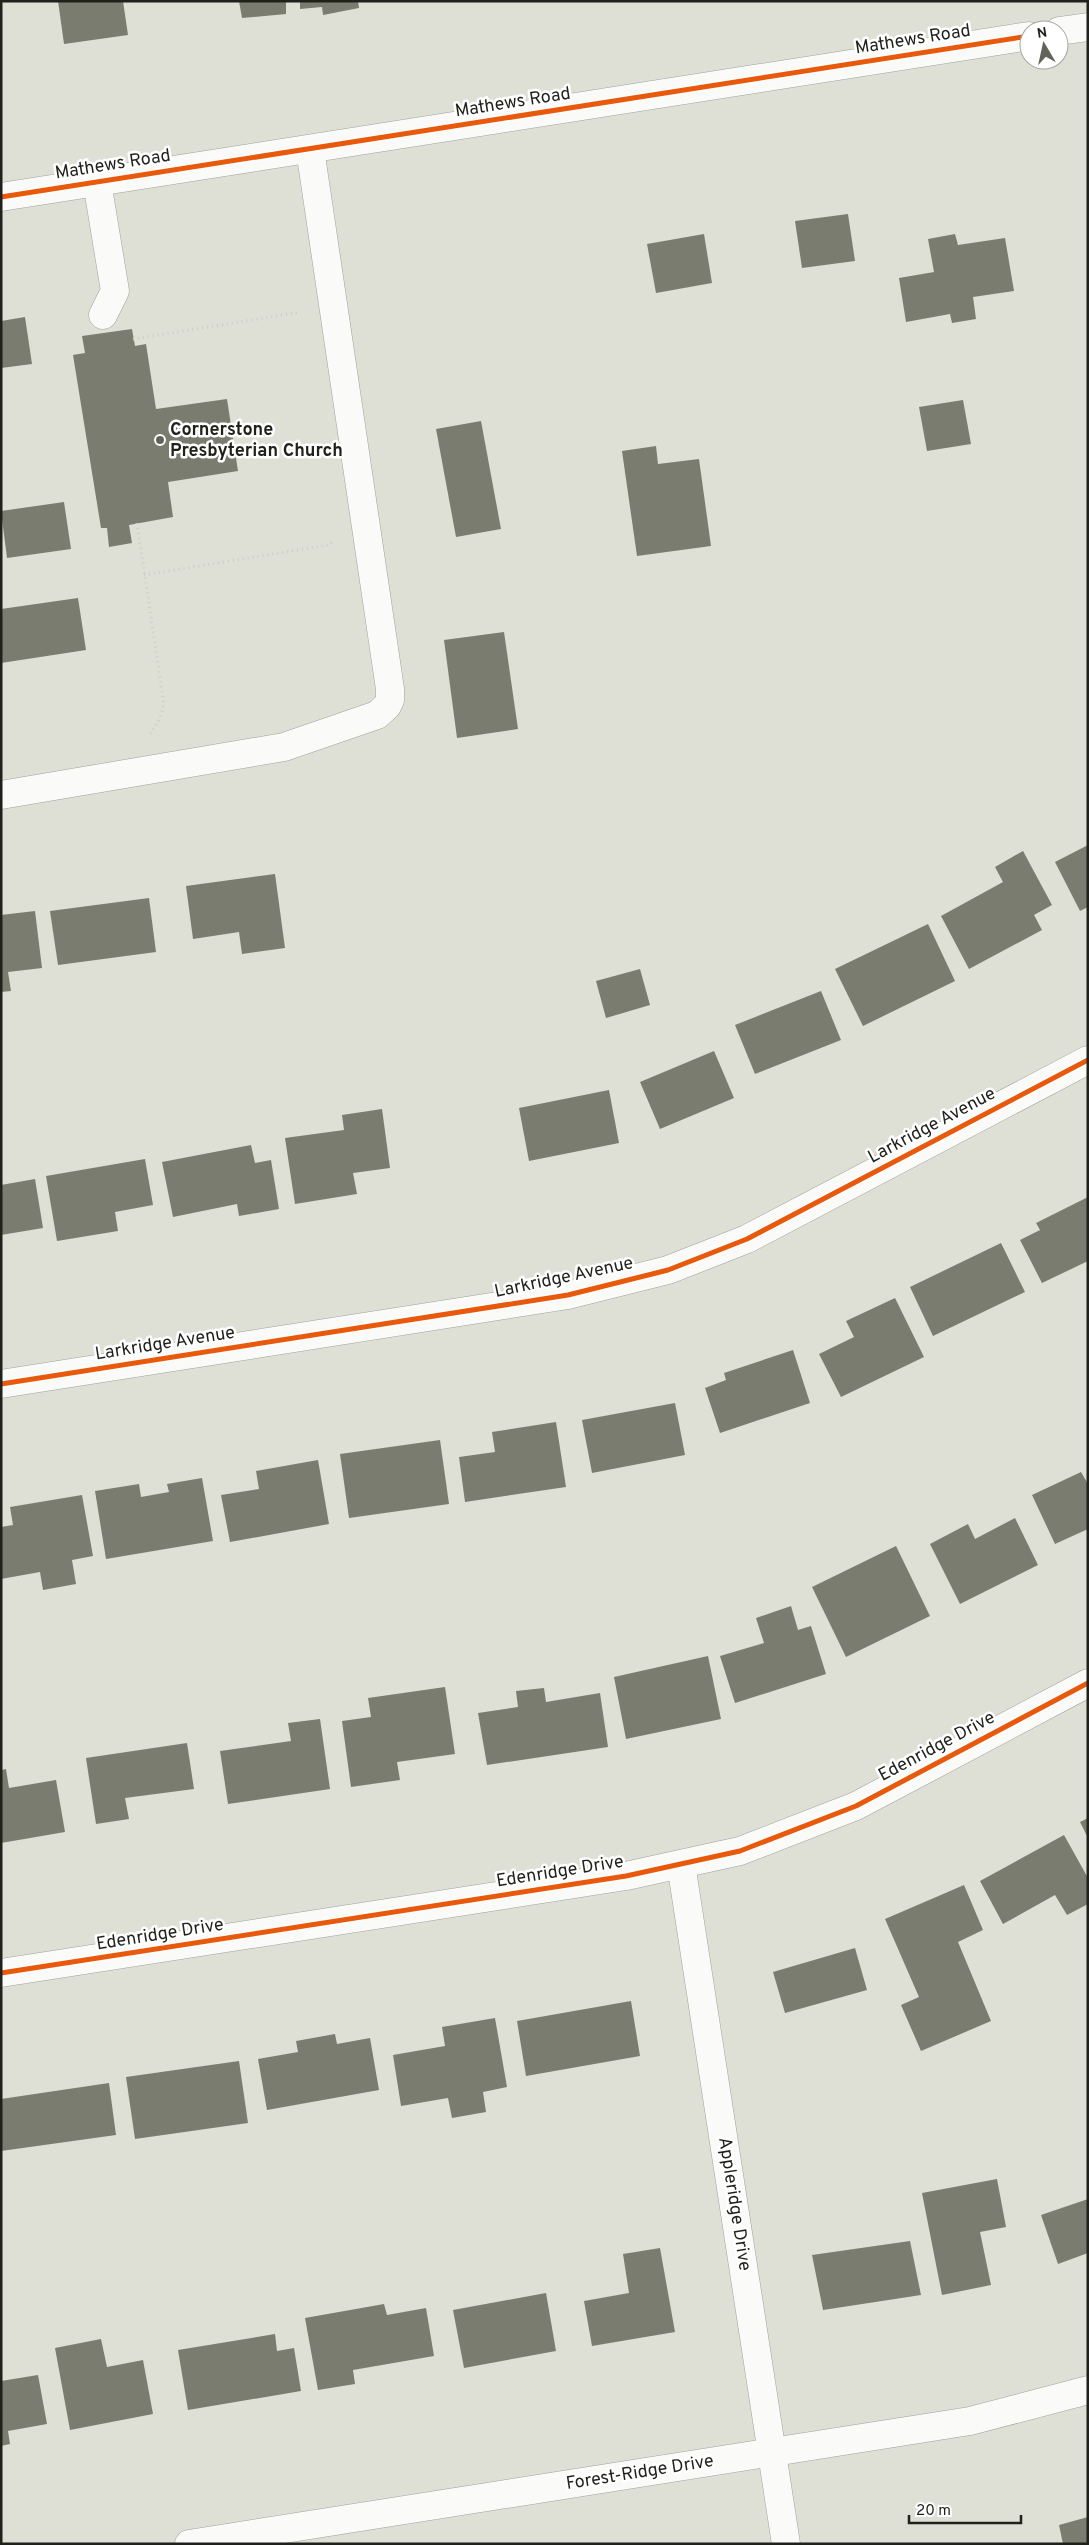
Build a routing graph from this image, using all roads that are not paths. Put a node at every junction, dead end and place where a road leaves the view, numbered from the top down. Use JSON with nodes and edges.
{"nodes":[{"id":1,"x":1088,"y":27,"type":"edge"},
{"id":2,"x":1069,"y":30,"type":"edge"},
{"id":3,"x":1019,"y":38,"type":"edge"},
{"id":4,"x":310,"y":149,"type":"junction"},
{"id":5,"x":97,"y":182,"type":"junction"},
{"id":6,"x":1,"y":197,"type":"edge"},
{"id":7,"x":103,"y":315,"type":"dead end"},
{"id":8,"x":1,"y":795,"type":"edge"},
{"id":9,"x":1088,"y":1060,"type":"edge"},
{"id":10,"x":1,"y":1384,"type":"edge"},
{"id":11,"x":1088,"y":1683,"type":"edge"},
{"id":12,"x":681,"y":1864,"type":"junction"},
{"id":13,"x":1,"y":1973,"type":"edge"},
{"id":14,"x":1088,"y":2390,"type":"edge"},
{"id":15,"x":773,"y":2452,"type":"junction"},
{"id":16,"x":189,"y":2544,"type":"edge"},
{"id":17,"x":786,"y":2544,"type":"edge"}],
"edges":[{"from":1,"to":2,"type":"street"},
{"from":3,"to":4,"type":"street","name":"Mathews Road"},
{"from":4,"to":5,"type":"street","name":"Mathews Road"},
{"from":4,"to":8,"type":"street"},
{"from":5,"to":6,"type":"street","name":"Mathews Road"},
{"from":5,"to":7,"type":"street"},
{"from":9,"to":10,"type":"street","name":"Larkridge Avenue"},
{"from":11,"to":12,"type":"street","name":"Edenridge Drive"},
{"from":12,"to":13,"type":"street","name":"Edenridge Drive"},
{"from":12,"to":15,"type":"street","name":"Appleridge Drive"},
{"from":14,"to":15,"type":"street","name":"Forest-Ridge Drive"},
{"from":15,"to":16,"type":"street","name":"Forest-Ridge Drive"},
{"from":15,"to":17,"type":"street","name":"Appleridge Drive"}]}
